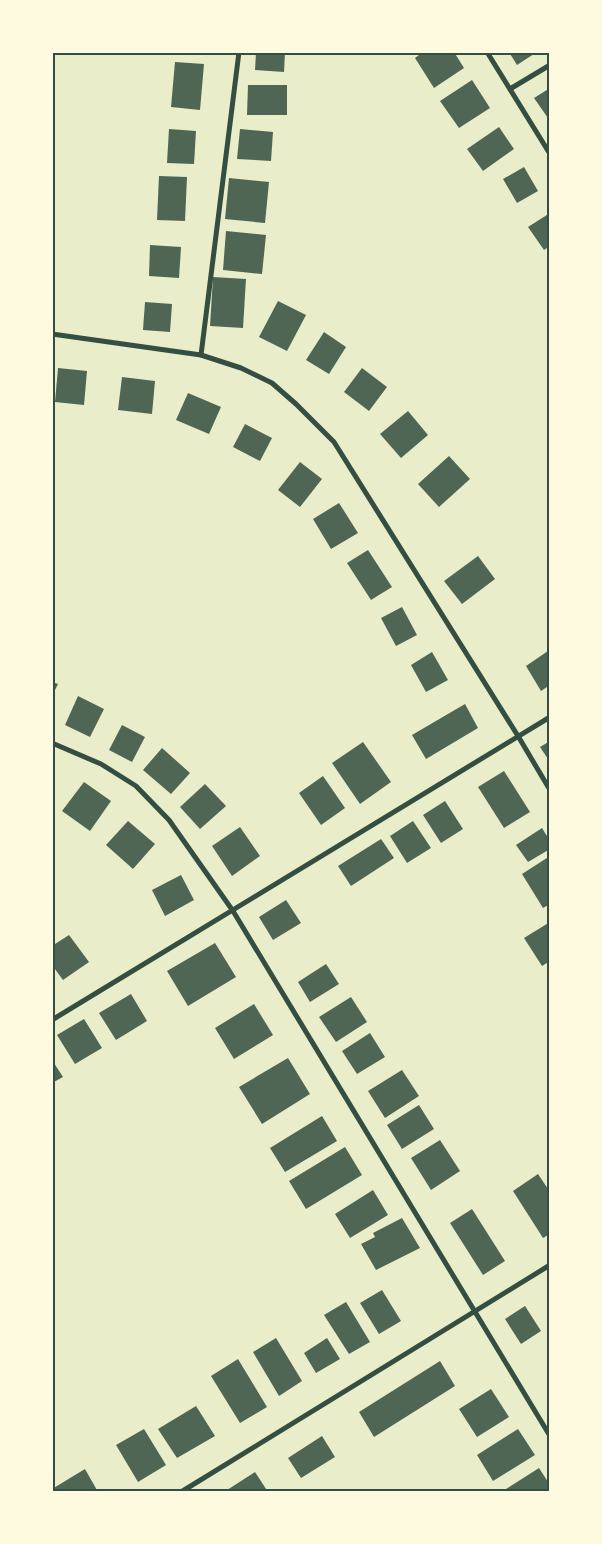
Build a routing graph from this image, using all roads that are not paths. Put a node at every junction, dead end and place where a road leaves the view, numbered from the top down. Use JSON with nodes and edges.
{"nodes":[{"id":1,"x":239,"y":52,"type":"edge"},
{"id":2,"x":487,"y":52,"type":"edge"},
{"id":3,"x":550,"y":65,"type":"edge"},
{"id":4,"x":510,"y":89,"type":"junction"},
{"id":5,"x":550,"y":154,"type":"edge"},
{"id":6,"x":52,"y":334,"type":"edge"},
{"id":7,"x":201,"y":355,"type":"junction"},
{"id":8,"x":550,"y":717,"type":"edge"},
{"id":9,"x":518,"y":736,"type":"junction"},
{"id":10,"x":52,"y":743,"type":"edge"},
{"id":11,"x":550,"y":790,"type":"edge"},
{"id":12,"x":233,"y":911,"type":"junction"},
{"id":13,"x":52,"y":1020,"type":"edge"},
{"id":14,"x":550,"y":1265,"type":"edge"},
{"id":15,"x":474,"y":1312,"type":"junction"},
{"id":16,"x":550,"y":1436,"type":"edge"},
{"id":17,"x":191,"y":1486,"type":"junction"},
{"id":18,"x":181,"y":1492,"type":"edge"},
{"id":19,"x":194,"y":1492,"type":"edge"}],
"edges":[{"from":1,"to":7,"type":"street"},
{"from":2,"to":4,"type":"street"},
{"from":3,"to":4,"type":"street"},
{"from":4,"to":5,"type":"street"},
{"from":6,"to":7,"type":"street"},
{"from":7,"to":9,"type":"street"},
{"from":8,"to":9,"type":"street"},
{"from":9,"to":11,"type":"street"},
{"from":9,"to":12,"type":"street"},
{"from":10,"to":12,"type":"street"},
{"from":12,"to":13,"type":"street"},
{"from":12,"to":15,"type":"street"},
{"from":14,"to":15,"type":"street"},
{"from":15,"to":16,"type":"street"},
{"from":15,"to":17,"type":"street"},
{"from":17,"to":18,"type":"street"},
{"from":17,"to":19,"type":"street"}]}
